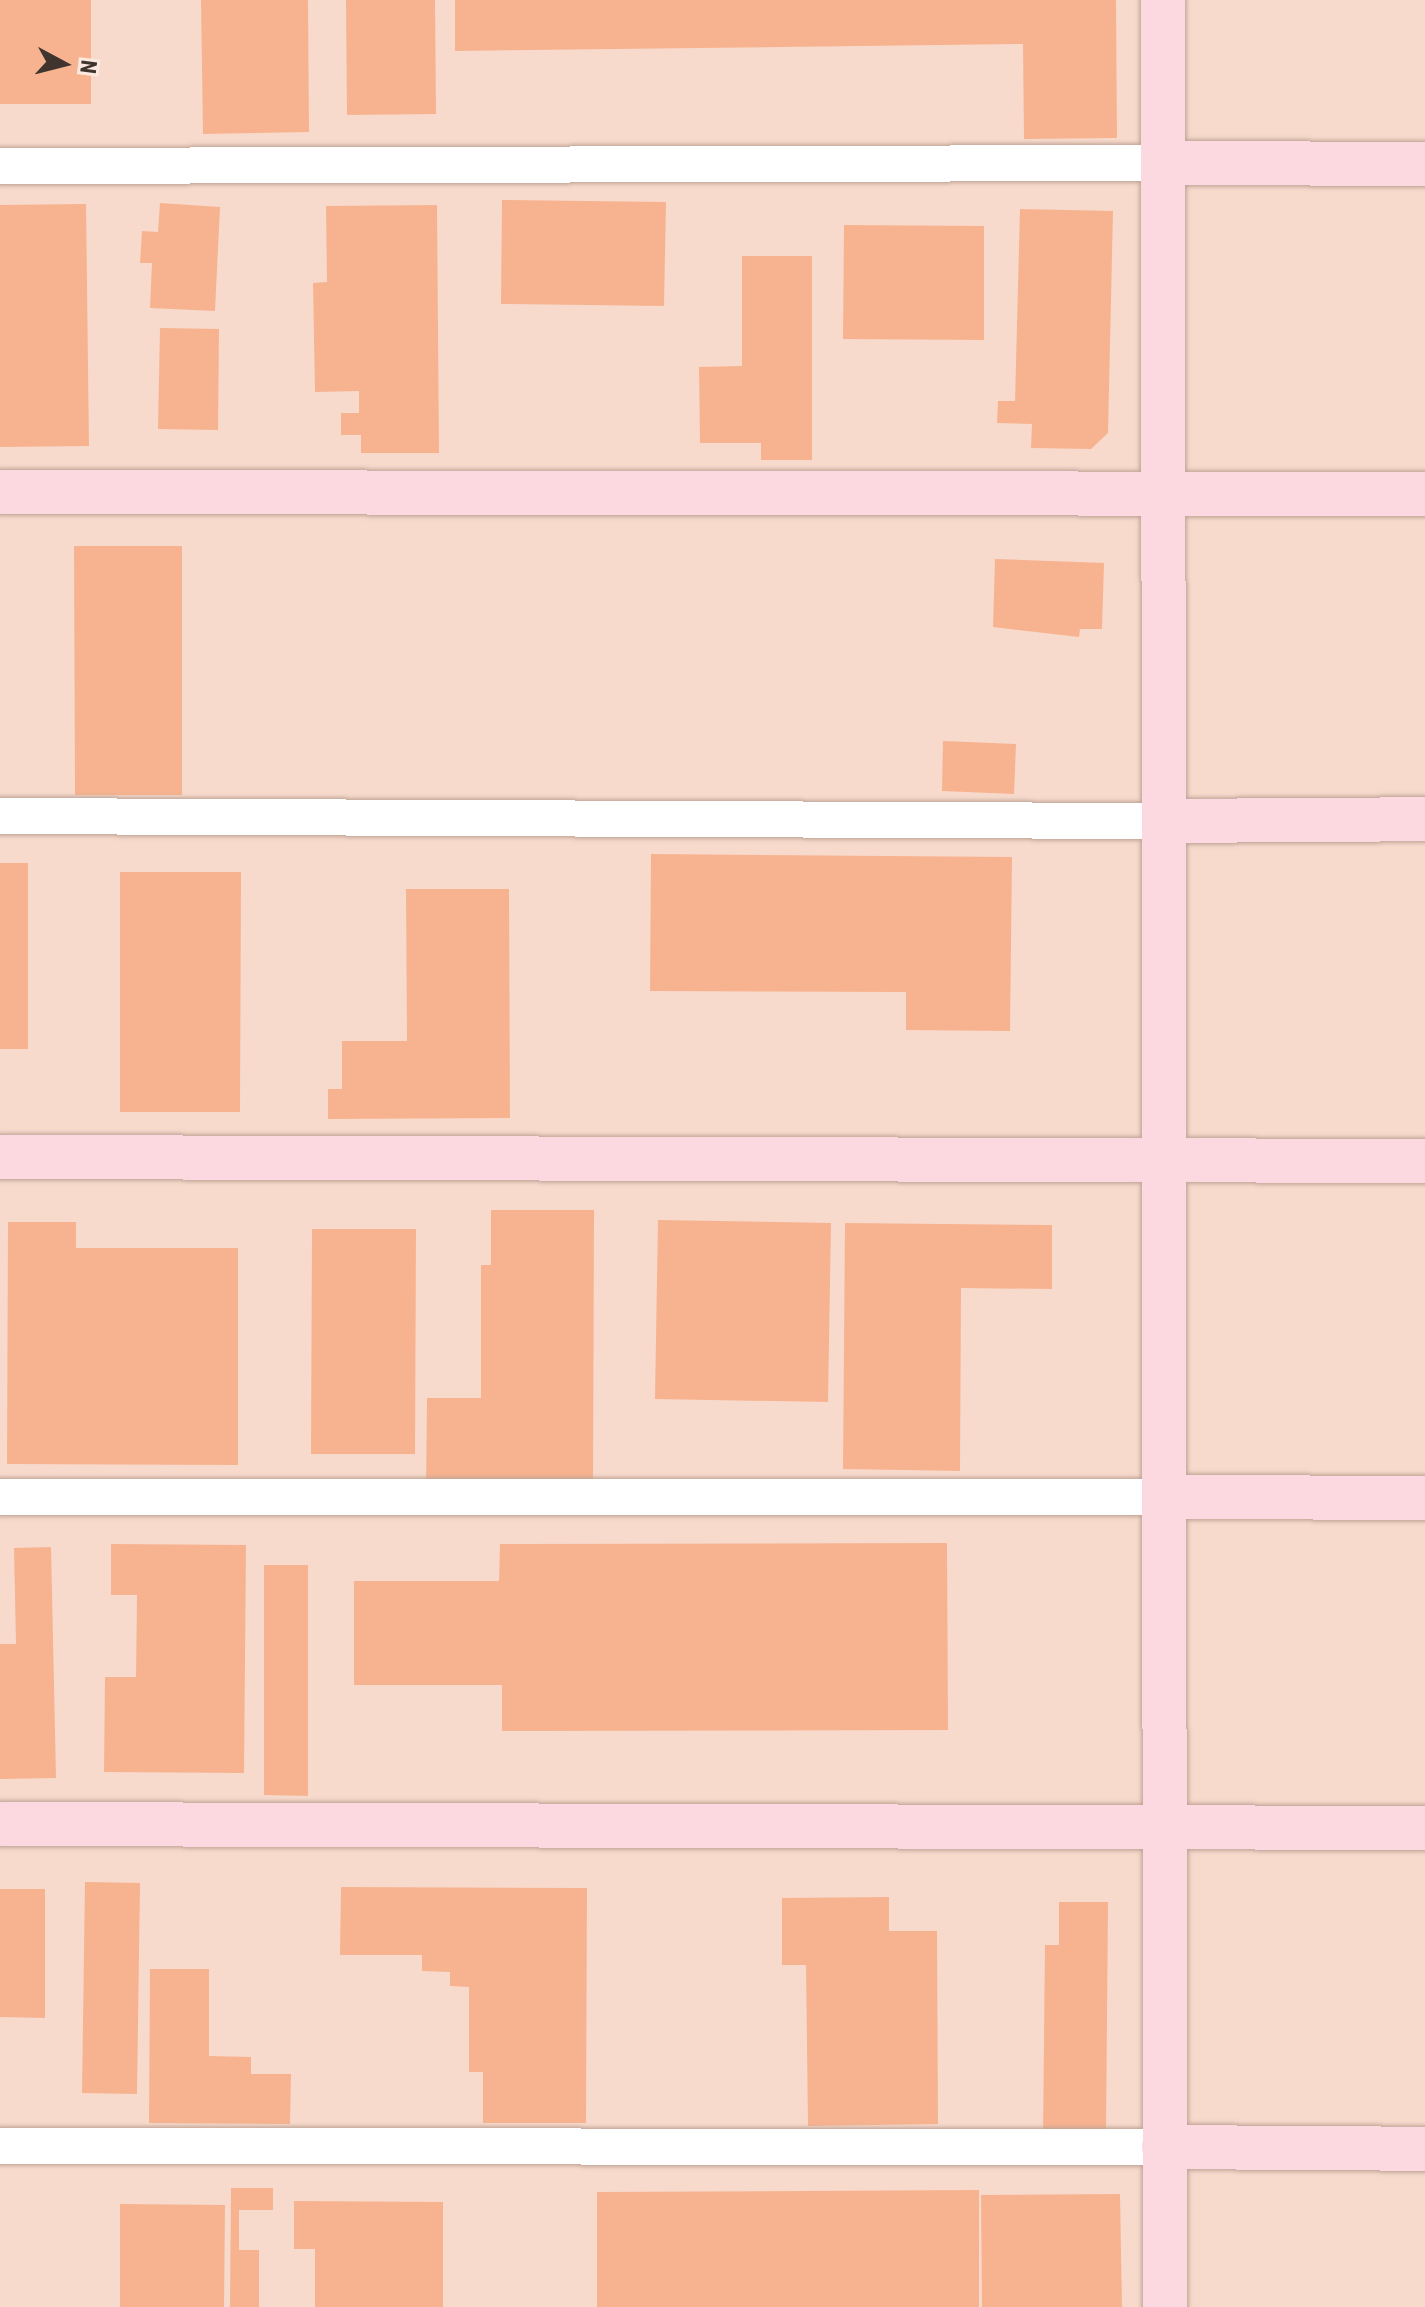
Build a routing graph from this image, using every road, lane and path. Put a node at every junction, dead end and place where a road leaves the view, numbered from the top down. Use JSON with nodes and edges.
{"nodes":[{"id":1,"x":1163,"y":0,"type":"edge"},
{"id":2,"x":1165,"y":163,"type":"junction"},
{"id":3,"x":1425,"y":164,"type":"edge"},
{"id":4,"x":0,"y":166,"type":"edge"},
{"id":5,"x":0,"y":492,"type":"edge"},
{"id":6,"x":1167,"y":494,"type":"junction"},
{"id":7,"x":1425,"y":494,"type":"edge"},
{"id":8,"x":0,"y":816,"type":"edge"},
{"id":9,"x":1425,"y":819,"type":"edge"},
{"id":10,"x":1167,"y":821,"type":"junction"},
{"id":11,"x":0,"y":1157,"type":"edge"},
{"id":12,"x":1425,"y":1161,"type":"edge"},
{"id":13,"x":1169,"y":1162,"type":"junction"},
{"id":14,"x":0,"y":1497,"type":"edge"},
{"id":15,"x":1167,"y":1497,"type":"junction"},
{"id":16,"x":1425,"y":1498,"type":"edge"},
{"id":17,"x":0,"y":1824,"type":"edge"},
{"id":18,"x":1163,"y":1827,"type":"junction"},
{"id":19,"x":1425,"y":1828,"type":"edge"},
{"id":20,"x":0,"y":2146,"type":"edge"},
{"id":21,"x":1164,"y":2147,"type":"junction"},
{"id":22,"x":1425,"y":2149,"type":"edge"},
{"id":23,"x":1165,"y":2307,"type":"edge"}],
"edges":[{"from":1,"to":2,"type":"street"},
{"from":2,"to":3,"type":"street"},
{"from":2,"to":4,"type":"street"},
{"from":2,"to":6,"type":"street"},
{"from":5,"to":6,"type":"street"},
{"from":6,"to":7,"type":"street"},
{"from":6,"to":10,"type":"street"},
{"from":8,"to":10,"type":"street"},
{"from":9,"to":10,"type":"street"},
{"from":10,"to":13,"type":"street"},
{"from":11,"to":13,"type":"street"},
{"from":12,"to":13,"type":"street"},
{"from":13,"to":15,"type":"street"},
{"from":14,"to":15,"type":"street"},
{"from":15,"to":16,"type":"street"},
{"from":15,"to":18,"type":"street"},
{"from":17,"to":18,"type":"street"},
{"from":18,"to":19,"type":"street"},
{"from":18,"to":21,"type":"street"},
{"from":20,"to":21,"type":"street"},
{"from":21,"to":22,"type":"street"},
{"from":21,"to":23,"type":"street"}]}
